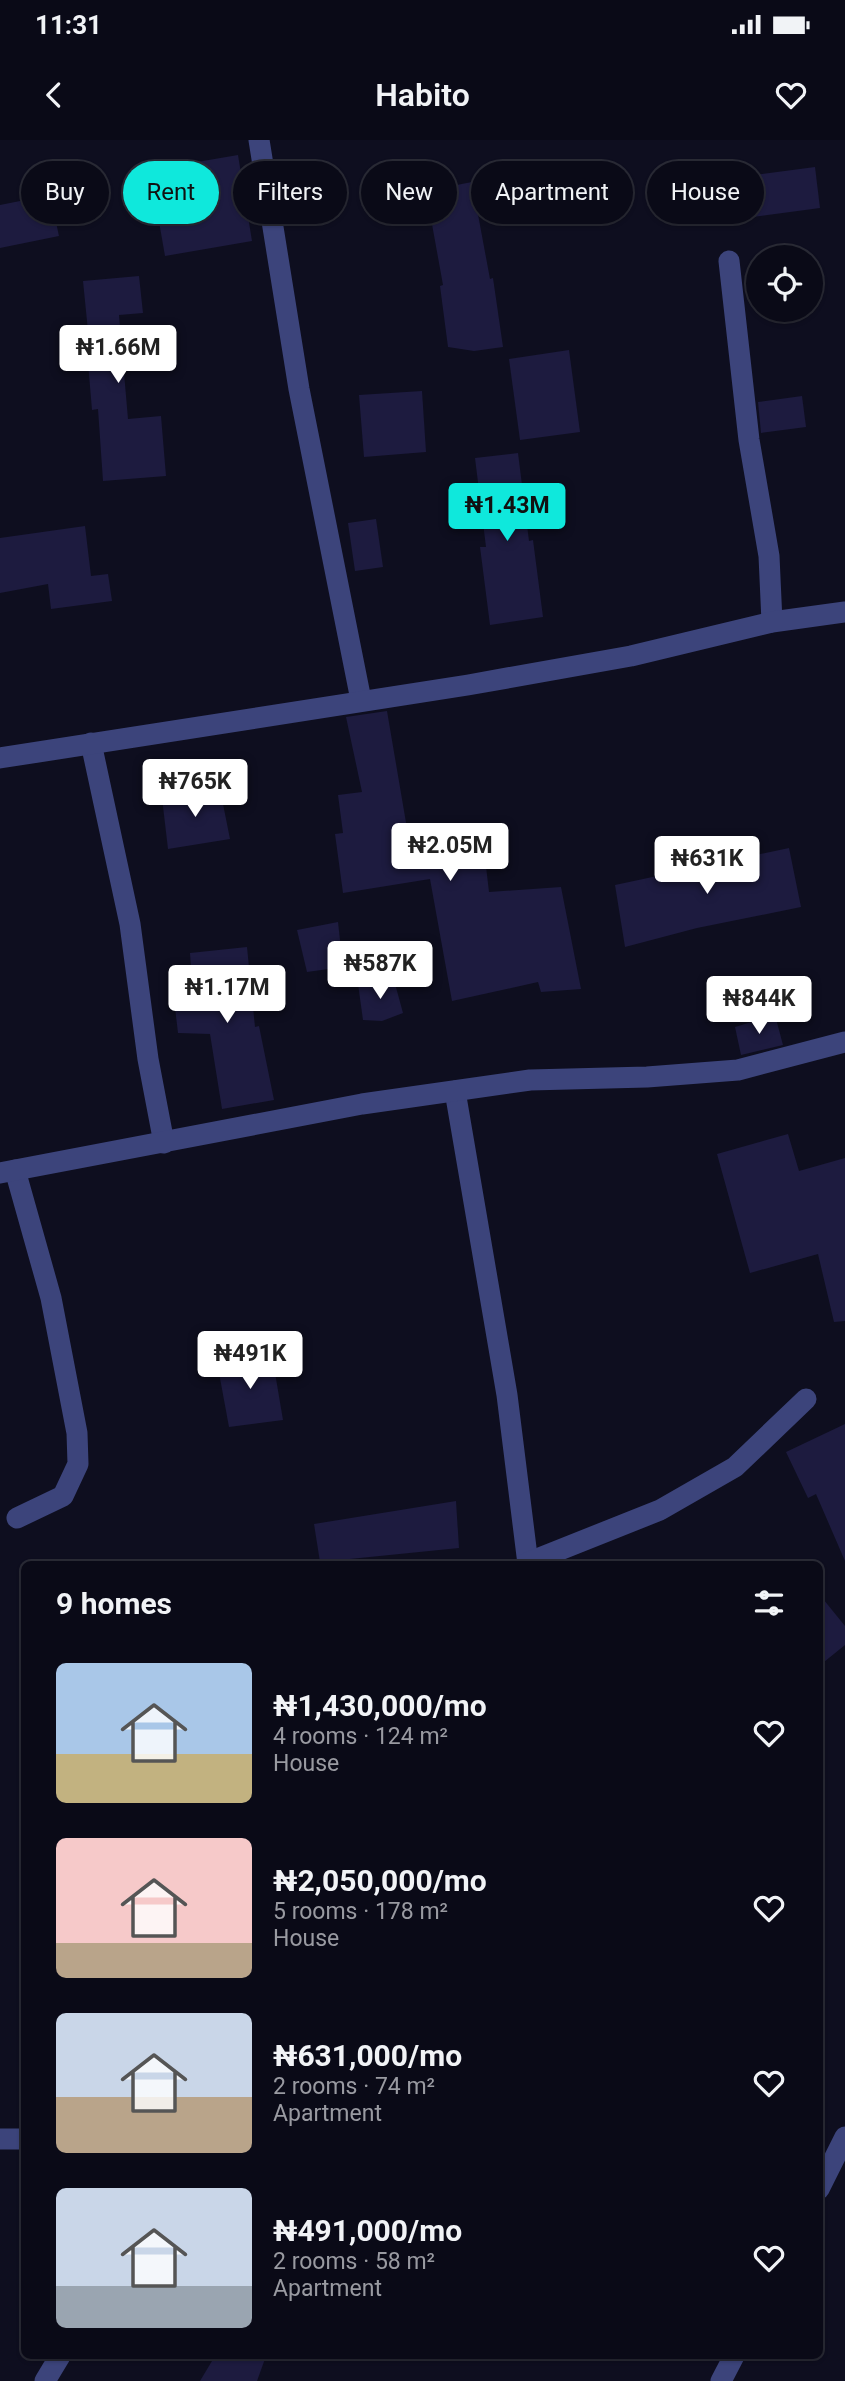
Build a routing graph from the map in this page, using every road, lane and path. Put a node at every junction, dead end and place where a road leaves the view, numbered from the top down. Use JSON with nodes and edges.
{"nodes":[{"id":1,"x":259,"y":140,"type":"edge"},
{"id":2,"x":729,"y":261,"type":"dead end"},
{"id":3,"x":845,"y":612,"type":"edge"},
{"id":4,"x":772,"y":622,"type":"junction"},
{"id":5,"x":361,"y":700,"type":"junction"},
{"id":6,"x":91,"y":743,"type":"junction"},
{"id":7,"x":0,"y":758,"type":"edge"},
{"id":8,"x":845,"y":1042,"type":"edge"},
{"id":9,"x":455,"y":1091,"type":"junction"},
{"id":10,"x":163,"y":1143,"type":"junction"},
{"id":11,"x":8,"y":1171,"type":"edge"},
{"id":12,"x":806,"y":1399,"type":"dead end"},
{"id":13,"x":17,"y":1518,"type":"dead end"},
{"id":14,"x":528,"y":1561,"type":"edge"},
{"id":15,"x":535,"y":1561,"type":"edge"},
{"id":16,"x":845,"y":2137,"type":"edge"},
{"id":17,"x":0,"y":2139,"type":"edge"},
{"id":18,"x":21,"y":2139,"type":"edge"},
{"id":19,"x":823,"y":2181,"type":"edge"},
{"id":20,"x":58,"y":2359,"type":"edge"},
{"id":21,"x":732,"y":2359,"type":"edge"},
{"id":22,"x":45,"y":2381,"type":"edge"},
{"id":23,"x":721,"y":2381,"type":"edge"}],
"edges":[{"from":1,"to":5,"type":"street"},
{"from":2,"to":4,"type":"street"},
{"from":3,"to":4,"type":"street"},
{"from":4,"to":5,"type":"street"},
{"from":5,"to":6,"type":"street"},
{"from":6,"to":7,"type":"street"},
{"from":6,"to":10,"type":"street"},
{"from":8,"to":9,"type":"street"},
{"from":9,"to":10,"type":"street"},
{"from":9,"to":14,"type":"street"},
{"from":10,"to":11,"type":"street"},
{"from":11,"to":13,"type":"street"},
{"from":12,"to":15,"type":"street"},
{"from":16,"to":19,"type":"street"},
{"from":17,"to":18,"type":"street"},
{"from":20,"to":22,"type":"street"},
{"from":21,"to":23,"type":"street"}]}
